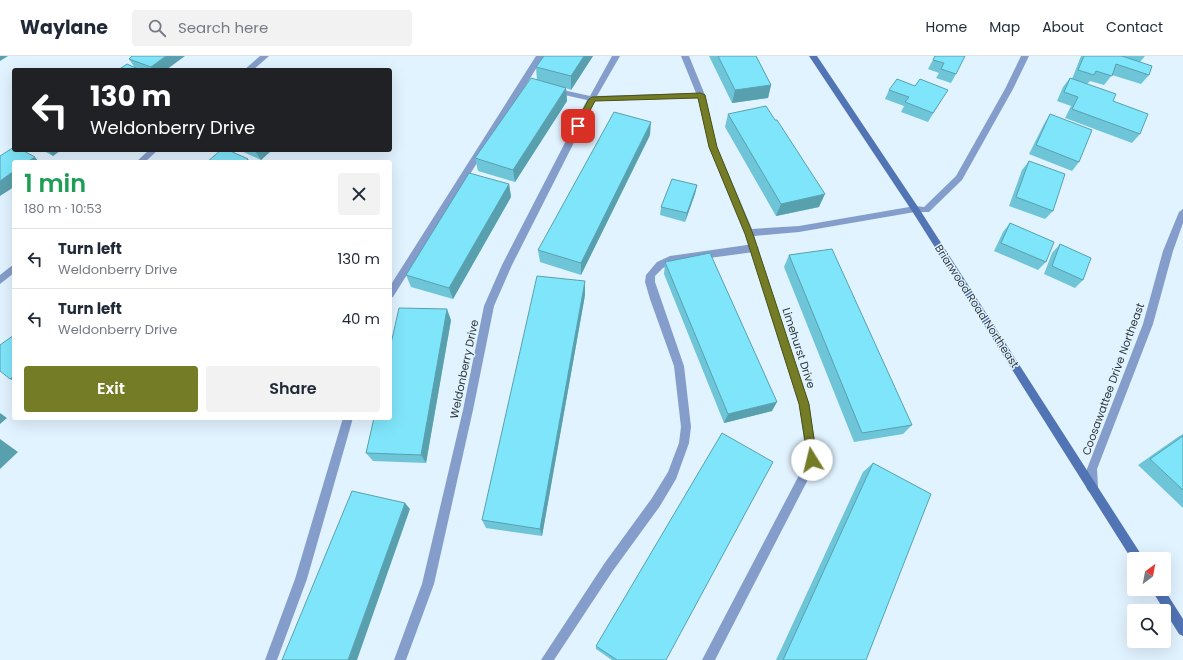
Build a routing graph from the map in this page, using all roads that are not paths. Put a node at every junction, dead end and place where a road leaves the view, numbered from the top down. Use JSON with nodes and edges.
{"nodes":[{"id":1,"x":265,"y":56,"type":"edge"},
{"id":2,"x":540,"y":56,"type":"edge"},
{"id":3,"x":616,"y":56,"type":"edge"},
{"id":4,"x":685,"y":56,"type":"edge"},
{"id":5,"x":813,"y":56,"type":"edge"},
{"id":6,"x":1025,"y":56,"type":"edge"},
{"id":7,"x":250,"y":68,"type":"edge"},
{"id":8,"x":523,"y":83,"type":"junction"},
{"id":9,"x":535,"y":86,"type":"edge"},
{"id":10,"x":549,"y":89,"type":"edge"},
{"id":11,"x":701,"y":95,"type":"junction"},
{"id":12,"x":592,"y":99,"type":"junction"},
{"id":13,"x":152,"y":152,"type":"edge"},
{"id":14,"x":142,"y":160,"type":"edge"},
{"id":15,"x":915,"y":209,"type":"junction"},
{"id":16,"x":1183,"y":212,"type":"edge"},
{"id":17,"x":749,"y":234,"type":"junction"},
{"id":18,"x":754,"y":248,"type":"junction"},
{"id":19,"x":12,"y":270,"type":"edge"},
{"id":20,"x":0,"y":280,"type":"edge"},
{"id":21,"x":392,"y":291,"type":"edge"},
{"id":22,"x":347,"y":420,"type":"edge"},
{"id":23,"x":1092,"y":487,"type":"junction"},
{"id":24,"x":1134,"y":552,"type":"edge"},
{"id":25,"x":1161,"y":596,"type":"edge"},
{"id":26,"x":1183,"y":630,"type":"edge"},
{"id":27,"x":271,"y":660,"type":"edge"},
{"id":28,"x":400,"y":660,"type":"edge"},
{"id":29,"x":547,"y":660,"type":"edge"},
{"id":30,"x":708,"y":660,"type":"edge"}],
"edges":[{"from":1,"to":7,"type":"street"},
{"from":2,"to":8,"type":"street"},
{"from":3,"to":12,"type":"street","name":"Weldonberry Drive"},
{"from":4,"to":11,"type":"street","name":"Limehurst Drive"},
{"from":5,"to":15,"type":"street","name":"Briarwood Road Northeast"},
{"from":6,"to":15,"type":"street"},
{"from":8,"to":9,"type":"street"},
{"from":8,"to":21,"type":"street"},
{"from":10,"to":12,"type":"street"},
{"from":11,"to":12,"type":"street"},
{"from":11,"to":17,"type":"street","name":"Limehurst Drive"},
{"from":12,"to":28,"type":"street","name":"Weldonberry Drive"},
{"from":13,"to":14,"type":"street"},
{"from":15,"to":17,"type":"street"},
{"from":15,"to":23,"type":"street","name":"Briarwood Road Northeast"},
{"from":16,"to":23,"type":"street","name":"Coosawattee Drive Northeast"},
{"from":17,"to":18,"type":"street","name":"Limehurst Drive"},
{"from":18,"to":29,"type":"street"},
{"from":18,"to":30,"type":"street","name":"Limehurst Drive"},
{"from":19,"to":20,"type":"street"},
{"from":22,"to":27,"type":"street"},
{"from":23,"to":24,"type":"street","name":"Briarwood Road Northeast"},
{"from":25,"to":26,"type":"street"}]}
